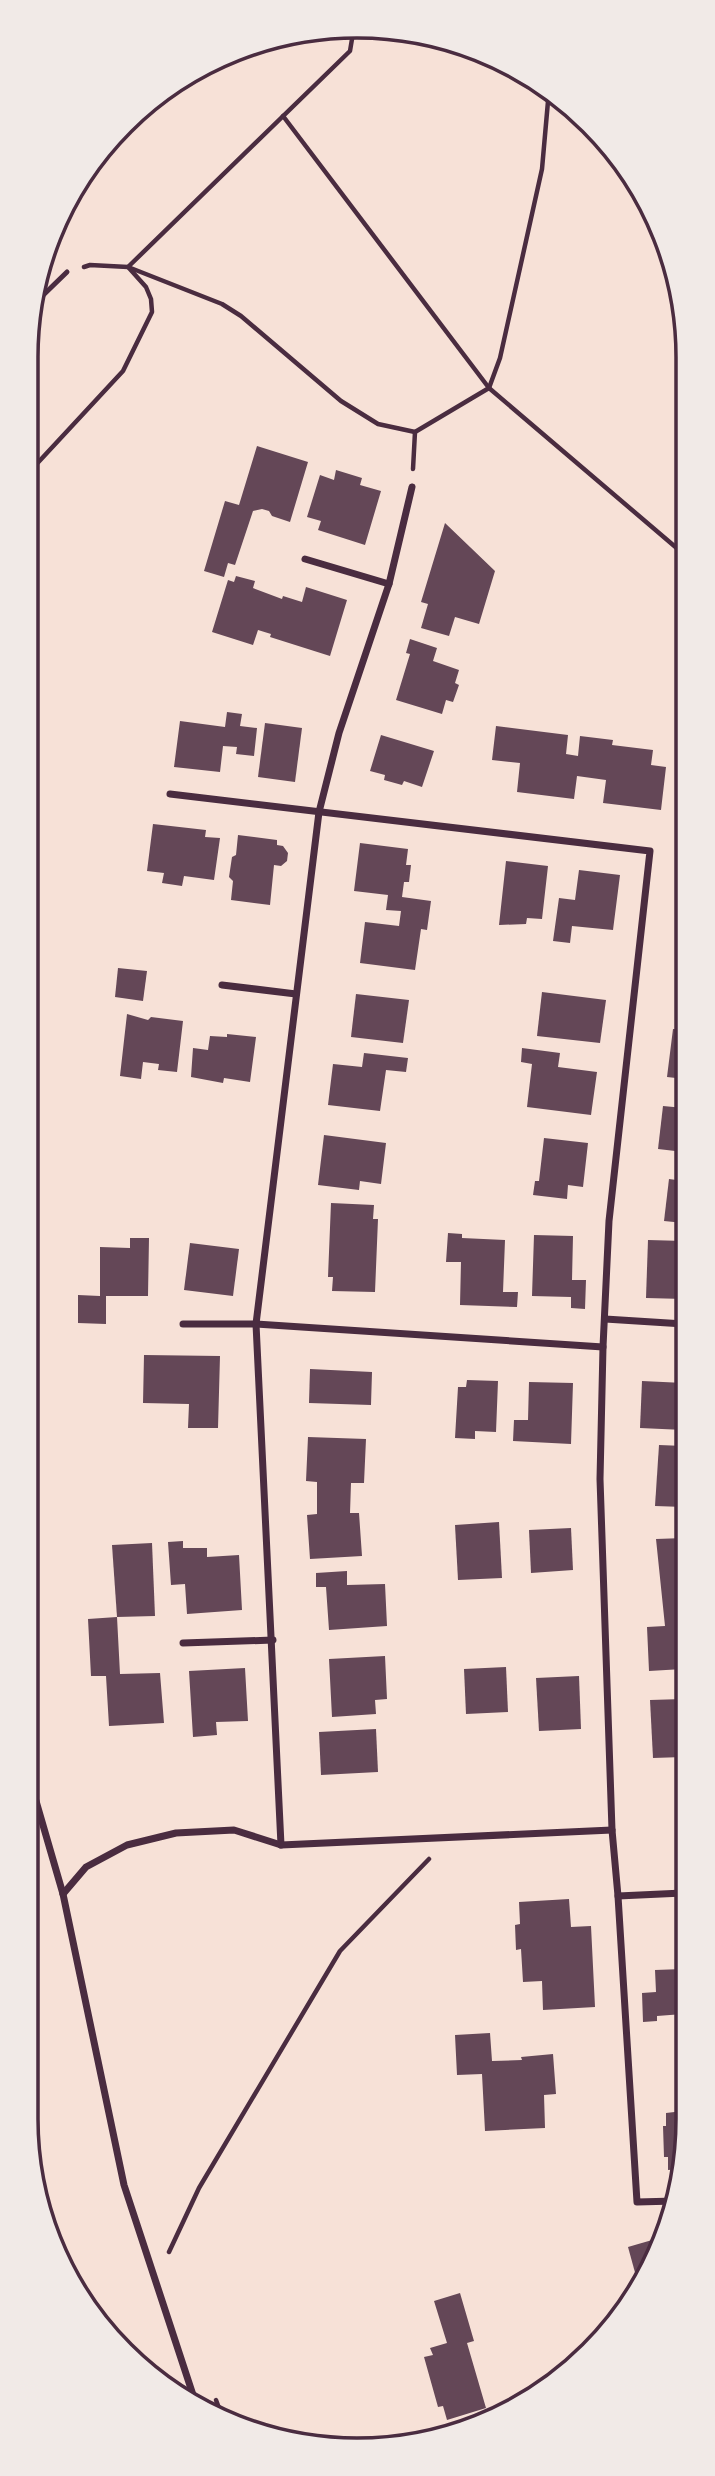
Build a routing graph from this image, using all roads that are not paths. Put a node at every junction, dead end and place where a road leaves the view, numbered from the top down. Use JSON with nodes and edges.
{"nodes":[{"id":1,"x":67,"y":272,"type":"road end"},
{"id":2,"x":45,"y":293,"type":"edge"},
{"id":3,"x":412,"y":487,"type":"road end"},
{"id":4,"x":304,"y":559,"type":"dead end"},
{"id":5,"x":389,"y":584,"type":"junction"},
{"id":6,"x":170,"y":794,"type":"dead end"},
{"id":7,"x":319,"y":812,"type":"junction"},
{"id":8,"x":222,"y":985,"type":"dead end"},
{"id":9,"x":296,"y":994,"type":"junction"},
{"id":10,"x":605,"y":1319,"type":"junction"},
{"id":11,"x":676,"y":1323,"type":"edge"},
{"id":12,"x":183,"y":1324,"type":"dead end"},
{"id":13,"x":256,"y":1324,"type":"junction"},
{"id":14,"x":603,"y":1347,"type":"junction"},
{"id":15,"x":273,"y":1640,"type":"junction"},
{"id":16,"x":183,"y":1643,"type":"dead end"},
{"id":17,"x":38,"y":1808,"type":"edge"},
{"id":18,"x":612,"y":1830,"type":"junction"},
{"id":19,"x":281,"y":1845,"type":"junction"},
{"id":20,"x":676,"y":1893,"type":"edge"},
{"id":21,"x":63,"y":1894,"type":"junction"},
{"id":22,"x":618,"y":1896,"type":"junction"},
{"id":23,"x":666,"y":2201,"type":"edge"},
{"id":24,"x":192,"y":2391,"type":"edge"}],
"edges":[{"from":1,"to":2,"type":"lane"},
{"from":3,"to":5,"type":"street"},
{"from":4,"to":5,"type":"street"},
{"from":5,"to":7,"type":"street"},
{"from":6,"to":7,"type":"street"},
{"from":7,"to":9,"type":"street"},
{"from":7,"to":10,"type":"street"},
{"from":8,"to":9,"type":"street"},
{"from":9,"to":13,"type":"street"},
{"from":10,"to":11,"type":"street"},
{"from":10,"to":14,"type":"street"},
{"from":12,"to":13,"type":"street"},
{"from":13,"to":14,"type":"street"},
{"from":13,"to":15,"type":"street"},
{"from":14,"to":18,"type":"street"},
{"from":15,"to":16,"type":"street"},
{"from":15,"to":19,"type":"street"},
{"from":17,"to":21,"type":"street"},
{"from":18,"to":19,"type":"street"},
{"from":18,"to":22,"type":"street"},
{"from":19,"to":21,"type":"street"},
{"from":20,"to":22,"type":"street"},
{"from":21,"to":24,"type":"street"},
{"from":22,"to":23,"type":"street"}]}
